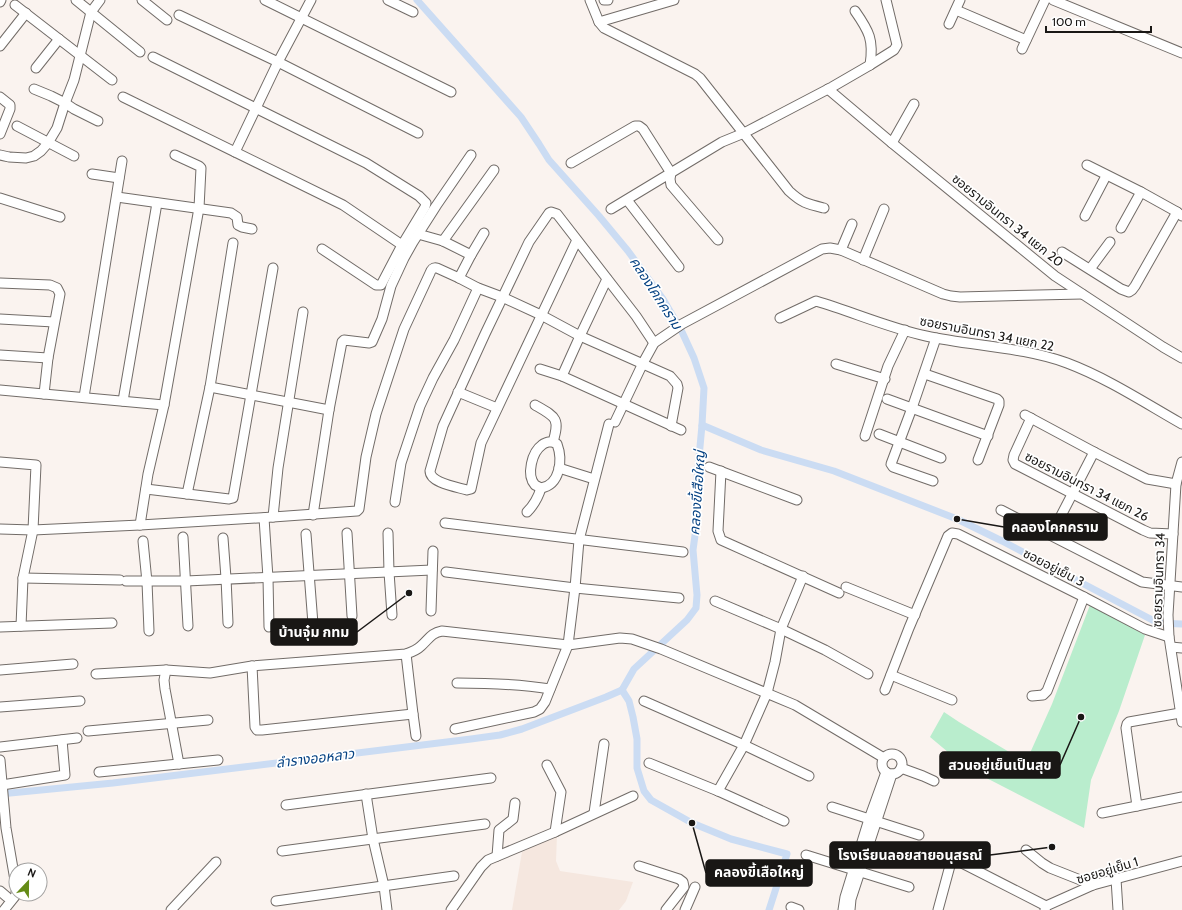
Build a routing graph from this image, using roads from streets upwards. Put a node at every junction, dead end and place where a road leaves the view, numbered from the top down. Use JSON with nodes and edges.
{"nodes":[{"id":1,"x":76,"y":0,"type":"edge"},
{"id":2,"x":100,"y":0,"type":"edge"},
{"id":3,"x":142,"y":0,"type":"edge"},
{"id":4,"x":265,"y":0,"type":"edge"},
{"id":5,"x":311,"y":0,"type":"edge"},
{"id":6,"x":388,"y":0,"type":"edge"},
{"id":7,"x":590,"y":0,"type":"edge"},
{"id":8,"x":604,"y":0,"type":"edge"},
{"id":9,"x":608,"y":0,"type":"edge"},
{"id":10,"x":674,"y":0,"type":"edge"},
{"id":11,"x":886,"y":0,"type":"edge"},
{"id":12,"x":960,"y":0,"type":"edge"},
{"id":13,"x":1046,"y":0,"type":"edge"},
{"id":14,"x":1052,"y":0,"type":"edge"},
{"id":15,"x":15,"y":5,"type":"dead end"},
{"id":16,"x":855,"y":10,"type":"dead end"},
{"id":17,"x":956,"y":10,"type":"junction"},
{"id":18,"x":91,"y":12,"type":"junction"},
{"id":19,"x":413,"y":12,"type":"dead end"},
{"id":20,"x":26,"y":13,"type":"junction"},
{"id":21,"x":179,"y":15,"type":"dead end"},
{"id":22,"x":302,"y":18,"type":"junction"},
{"id":23,"x":167,"y":20,"type":"dead end"},
{"id":24,"x":598,"y":22,"type":"junction"},
{"id":25,"x":950,"y":24,"type":"dead end"},
{"id":26,"x":59,"y":39,"type":"junction"},
{"id":27,"x":1026,"y":40,"type":"junction"},
{"id":28,"x":0,"y":46,"type":"edge"},
{"id":29,"x":1022,"y":49,"type":"dead end"},
{"id":30,"x":140,"y":52,"type":"dead end"},
{"id":31,"x":1182,"y":53,"type":"edge"},
{"id":32,"x":80,"y":55,"type":"junction"},
{"id":33,"x":153,"y":57,"type":"dead end"},
{"id":34,"x":278,"y":62,"type":"junction"},
{"id":35,"x":870,"y":65,"type":"junction"},
{"id":36,"x":36,"y":68,"type":"dead end"},
{"id":37,"x":112,"y":80,"type":"dead end"},
{"id":38,"x":34,"y":89,"type":"dead end"},
{"id":39,"x":828,"y":89,"type":"junction"},
{"id":40,"x":451,"y":92,"type":"dead end"},
{"id":41,"x":0,"y":97,"type":"edge"},
{"id":42,"x":123,"y":97,"type":"dead end"},
{"id":43,"x":64,"y":103,"type":"junction"},
{"id":44,"x":914,"y":104,"type":"dead end"},
{"id":45,"x":256,"y":107,"type":"junction"},
{"id":46,"x":98,"y":121,"type":"dead end"},
{"id":47,"x":16,"y":126,"type":"dead end"},
{"id":48,"x":418,"y":133,"type":"dead end"},
{"id":49,"x":744,"y":133,"type":"junction"},
{"id":50,"x":0,"y":134,"type":"edge"},
{"id":51,"x":48,"y":143,"type":"junction"},
{"id":52,"x":892,"y":143,"type":"junction"},
{"id":53,"x":235,"y":152,"type":"junction"},
{"id":54,"x":0,"y":155,"type":"edge"},
{"id":55,"x":175,"y":155,"type":"dead end"},
{"id":56,"x":74,"y":156,"type":"dead end"},
{"id":57,"x":471,"y":156,"type":"dead end"},
{"id":58,"x":122,"y":160,"type":"dead end"},
{"id":59,"x":571,"y":163,"type":"dead end"},
{"id":60,"x":1087,"y":165,"type":"dead end"},
{"id":61,"x":494,"y":170,"type":"dead end"},
{"id":62,"x":671,"y":173,"type":"junction"},
{"id":63,"x":92,"y":174,"type":"dead end"},
{"id":64,"x":1106,"y":176,"type":"junction"},
{"id":65,"x":119,"y":178,"type":"junction"},
{"id":66,"x":1141,"y":192,"type":"junction"},
{"id":67,"x":117,"y":197,"type":"junction"},
{"id":68,"x":0,"y":198,"type":"edge"},
{"id":69,"x":627,"y":200,"type":"junction"},
{"id":70,"x":157,"y":203,"type":"junction"},
{"id":71,"x":199,"y":208,"type":"junction"},
{"id":72,"x":824,"y":208,"type":"dead end"},
{"id":73,"x":611,"y":209,"type":"dead end"},
{"id":74,"x":884,"y":210,"type":"dead end"},
{"id":75,"x":1180,"y":214,"type":"edge"},
{"id":76,"x":1085,"y":216,"type":"dead end"},
{"id":77,"x":60,"y":217,"type":"dead end"},
{"id":78,"x":852,"y":224,"type":"dead end"},
{"id":79,"x":1121,"y":228,"type":"dead end"},
{"id":80,"x":252,"y":230,"type":"dead end"},
{"id":81,"x":484,"y":233,"type":"dead end"},
{"id":82,"x":418,"y":234,"type":"junction"},
{"id":83,"x":577,"y":240,"type":"junction"},
{"id":84,"x":718,"y":240,"type":"dead end"},
{"id":85,"x":443,"y":241,"type":"junction"},
{"id":86,"x":1110,"y":242,"type":"dead end"},
{"id":87,"x":233,"y":243,"type":"dead end"},
{"id":88,"x":402,"y":245,"type":"junction"},
{"id":89,"x":322,"y":249,"type":"dead end"},
{"id":90,"x":841,"y":250,"type":"junction"},
{"id":91,"x":1062,"y":252,"type":"dead end"},
{"id":92,"x":471,"y":255,"type":"junction"},
{"id":93,"x":863,"y":260,"type":"junction"},
{"id":94,"x":678,"y":266,"type":"dead end"},
{"id":95,"x":273,"y":268,"type":"dead end"},
{"id":96,"x":1090,"y":269,"type":"junction"},
{"id":97,"x":459,"y":278,"type":"junction"},
{"id":98,"x":607,"y":279,"type":"junction"},
{"id":99,"x":0,"y":283,"type":"edge"},
{"id":100,"x":478,"y":288,"type":"junction"},
{"id":101,"x":1082,"y":294,"type":"junction"},
{"id":102,"x":502,"y":297,"type":"junction"},
{"id":103,"x":303,"y":312,"type":"dead end"},
{"id":104,"x":541,"y":315,"type":"junction"},
{"id":105,"x":780,"y":318,"type":"dead end"},
{"id":106,"x":0,"y":319,"type":"edge"},
{"id":107,"x":54,"y":322,"type":"junction"},
{"id":108,"x":905,"y":330,"type":"junction"},
{"id":109,"x":580,"y":336,"type":"junction"},
{"id":110,"x":936,"y":338,"type":"junction"},
{"id":111,"x":654,"y":343,"type":"junction"},
{"id":112,"x":0,"y":355,"type":"edge"},
{"id":113,"x":48,"y":358,"type":"junction"},
{"id":114,"x":1182,"y":358,"type":"edge"},
{"id":115,"x":643,"y":363,"type":"junction"},
{"id":116,"x":836,"y":364,"type":"dead end"},
{"id":117,"x":540,"y":369,"type":"dead end"},
{"id":118,"x":925,"y":374,"type":"junction"},
{"id":119,"x":562,"y":376,"type":"junction"},
{"id":120,"x":884,"y":379,"type":"junction"},
{"id":121,"x":210,"y":387,"type":"junction"},
{"id":122,"x":0,"y":390,"type":"edge"},
{"id":123,"x":458,"y":392,"type":"junction"},
{"id":124,"x":44,"y":394,"type":"junction"},
{"id":125,"x":250,"y":395,"type":"junction"},
{"id":126,"x":84,"y":397,"type":"junction"},
{"id":127,"x":887,"y":399,"type":"dead end"},
{"id":128,"x":123,"y":401,"type":"junction"},
{"id":129,"x":288,"y":402,"type":"junction"},
{"id":130,"x":535,"y":404,"type":"dead end"},
{"id":131,"x":164,"y":405,"type":"junction"},
{"id":132,"x":624,"y":405,"type":"junction"},
{"id":133,"x":497,"y":408,"type":"junction"},
{"id":134,"x":912,"y":408,"type":"junction"},
{"id":135,"x":329,"y":410,"type":"junction"},
{"id":136,"x":1182,"y":424,"type":"edge"},
{"id":137,"x":671,"y":426,"type":"junction"},
{"id":138,"x":681,"y":430,"type":"dead end"},
{"id":139,"x":878,"y":434,"type":"dead end"},
{"id":140,"x":865,"y":436,"type":"dead end"},
{"id":141,"x":988,"y":436,"type":"junction"},
{"id":142,"x":553,"y":442,"type":"junction"},
{"id":143,"x":899,"y":442,"type":"junction"},
{"id":144,"x":1094,"y":452,"type":"junction"},
{"id":145,"x":942,"y":458,"type":"dead end"},
{"id":146,"x":978,"y":460,"type":"dead end"},
{"id":147,"x":0,"y":462,"type":"edge"},
{"id":148,"x":1182,"y":462,"type":"edge"},
{"id":149,"x":709,"y":467,"type":"dead end"},
{"id":150,"x":559,"y":468,"type":"junction"},
{"id":151,"x":720,"y":471,"type":"junction"},
{"id":152,"x":594,"y":479,"type":"junction"},
{"id":153,"x":933,"y":481,"type":"dead end"},
{"id":154,"x":1176,"y":484,"type":"junction"},
{"id":155,"x":540,"y":488,"type":"junction"},
{"id":156,"x":146,"y":489,"type":"junction"},
{"id":157,"x":187,"y":494,"type":"junction"},
{"id":158,"x":1073,"y":494,"type":"junction"},
{"id":159,"x":797,"y":500,"type":"dead end"},
{"id":160,"x":395,"y":502,"type":"dead end"},
{"id":161,"x":1001,"y":510,"type":"dead end"},
{"id":162,"x":527,"y":512,"type":"dead end"},
{"id":163,"x":313,"y":515,"type":"junction"},
{"id":164,"x":268,"y":518,"type":"junction"},
{"id":165,"x":445,"y":523,"type":"dead end"},
{"id":166,"x":140,"y":525,"type":"junction"},
{"id":167,"x":0,"y":529,"type":"edge"},
{"id":168,"x":33,"y":530,"type":"junction"},
{"id":169,"x":388,"y":533,"type":"dead end"},
{"id":170,"x":306,"y":534,"type":"dead end"},
{"id":171,"x":347,"y":534,"type":"dead end"},
{"id":172,"x":1173,"y":534,"type":"junction"},
{"id":173,"x":1051,"y":535,"type":"junction"},
{"id":174,"x":183,"y":537,"type":"dead end"},
{"id":175,"x":223,"y":538,"type":"dead end"},
{"id":176,"x":143,"y":540,"type":"dead end"},
{"id":177,"x":579,"y":540,"type":"junction"},
{"id":178,"x":433,"y":551,"type":"dead end"},
{"id":179,"x":683,"y":552,"type":"dead end"},
{"id":180,"x":432,"y":570,"type":"junction"},
{"id":181,"x":389,"y":572,"type":"junction"},
{"id":182,"x":446,"y":572,"type":"dead end"},
{"id":183,"x":349,"y":573,"type":"junction"},
{"id":184,"x":310,"y":576,"type":"junction"},
{"id":185,"x":803,"y":576,"type":"junction"},
{"id":186,"x":23,"y":578,"type":"junction"},
{"id":187,"x":226,"y":578,"type":"junction"},
{"id":188,"x":268,"y":578,"type":"junction"},
{"id":189,"x":186,"y":581,"type":"junction"},
{"id":190,"x":147,"y":582,"type":"junction"},
{"id":191,"x":1170,"y":586,"type":"junction"},
{"id":192,"x":1182,"y":587,"type":"edge"},
{"id":193,"x":575,"y":588,"type":"junction"},
{"id":194,"x":1084,"y":597,"type":"junction"},
{"id":195,"x":679,"y":598,"type":"dead end"},
{"id":196,"x":715,"y":601,"type":"dead end"},
{"id":197,"x":431,"y":611,"type":"dead end"},
{"id":198,"x":392,"y":615,"type":"dead end"},
{"id":199,"x":915,"y":615,"type":"junction"},
{"id":200,"x":352,"y":616,"type":"dead end"},
{"id":201,"x":112,"y":623,"type":"dead end"},
{"id":202,"x":228,"y":623,"type":"dead end"},
{"id":203,"x":313,"y":624,"type":"dead end"},
{"id":204,"x":0,"y":626,"type":"edge"},
{"id":205,"x":21,"y":626,"type":"junction"},
{"id":206,"x":188,"y":626,"type":"dead end"},
{"id":207,"x":269,"y":627,"type":"dead end"},
{"id":208,"x":781,"y":629,"type":"junction"},
{"id":209,"x":149,"y":630,"type":"dead end"},
{"id":210,"x":1169,"y":633,"type":"junction"},
{"id":211,"x":568,"y":645,"type":"junction"},
{"id":212,"x":1170,"y":647,"type":"junction"},
{"id":213,"x":1182,"y":648,"type":"edge"},
{"id":214,"x":406,"y":654,"type":"junction"},
{"id":215,"x":73,"y":664,"type":"dead end"},
{"id":216,"x":252,"y":666,"type":"junction"},
{"id":217,"x":0,"y":670,"type":"edge"},
{"id":218,"x":166,"y":670,"type":"junction"},
{"id":219,"x":96,"y":674,"type":"dead end"},
{"id":220,"x":868,"y":674,"type":"dead end"},
{"id":221,"x":891,"y":675,"type":"junction"},
{"id":222,"x":457,"y":683,"type":"dead end"},
{"id":223,"x":550,"y":689,"type":"junction"},
{"id":224,"x":885,"y":690,"type":"dead end"},
{"id":225,"x":767,"y":693,"type":"junction"},
{"id":226,"x":1032,"y":696,"type":"dead end"},
{"id":227,"x":952,"y":700,"type":"dead end"},
{"id":228,"x":80,"y":701,"type":"dead end"},
{"id":229,"x":644,"y":701,"type":"dead end"},
{"id":230,"x":0,"y":707,"type":"edge"},
{"id":231,"x":413,"y":714,"type":"junction"},
{"id":232,"x":1181,"y":718,"type":"edge"},
{"id":233,"x":208,"y":720,"type":"dead end"},
{"id":234,"x":172,"y":724,"type":"junction"},
{"id":235,"x":455,"y":729,"type":"dead end"},
{"id":236,"x":88,"y":731,"type":"dead end"},
{"id":237,"x":416,"y":736,"type":"dead end"},
{"id":238,"x":77,"y":738,"type":"dead end"},
{"id":239,"x":62,"y":740,"type":"junction"},
{"id":240,"x":604,"y":744,"type":"dead end"},
{"id":241,"x":744,"y":745,"type":"junction"},
{"id":242,"x":0,"y":747,"type":"edge"},
{"id":243,"x":884,"y":758,"type":"junction"},
{"id":244,"x":0,"y":760,"type":"edge"},
{"id":245,"x":218,"y":760,"type":"dead end"},
{"id":246,"x":649,"y":763,"type":"dead end"},
{"id":247,"x":179,"y":764,"type":"junction"},
{"id":248,"x":547,"y":765,"type":"dead end"},
{"id":249,"x":901,"y":768,"type":"junction"},
{"id":250,"x":99,"y":772,"type":"dead end"},
{"id":251,"x":889,"y":773,"type":"junction"},
{"id":252,"x":809,"y":776,"type":"dead end"},
{"id":253,"x":491,"y":778,"type":"dead end"},
{"id":254,"x":934,"y":781,"type":"dead end"},
{"id":255,"x":2,"y":785,"type":"junction"},
{"id":256,"x":718,"y":791,"type":"junction"},
{"id":257,"x":366,"y":794,"type":"junction"},
{"id":258,"x":633,"y":796,"type":"dead end"},
{"id":259,"x":1182,"y":798,"type":"edge"},
{"id":260,"x":515,"y":803,"type":"dead end"},
{"id":261,"x":286,"y":805,"type":"dead end"},
{"id":262,"x":1137,"y":806,"type":"junction"},
{"id":263,"x":832,"y":807,"type":"dead end"},
{"id":264,"x":1102,"y":812,"type":"dead end"},
{"id":265,"x":594,"y":814,"type":"junction"},
{"id":266,"x":873,"y":820,"type":"junction"},
{"id":267,"x":784,"y":821,"type":"dead end"},
{"id":268,"x":485,"y":824,"type":"dead end"},
{"id":269,"x":555,"y":832,"type":"junction"},
{"id":270,"x":919,"y":835,"type":"dead end"},
{"id":271,"x":373,"y":839,"type":"junction"},
{"id":272,"x":1026,"y":850,"type":"dead end"},
{"id":273,"x":282,"y":851,"type":"dead end"},
{"id":274,"x":806,"y":855,"type":"dead end"},
{"id":275,"x":497,"y":856,"type":"junction"},
{"id":276,"x":1182,"y":861,"type":"edge"},
{"id":277,"x":12,"y":862,"type":"edge"},
{"id":278,"x":216,"y":862,"type":"dead end"},
{"id":279,"x":639,"y":866,"type":"dead end"},
{"id":280,"x":857,"y":870,"type":"junction"},
{"id":281,"x":454,"y":876,"type":"dead end"},
{"id":282,"x":1116,"y":879,"type":"junction"},
{"id":283,"x":1093,"y":885,"type":"junction"},
{"id":284,"x":384,"y":886,"type":"junction"},
{"id":285,"x":909,"y":886,"type":"dead end"},
{"id":286,"x":695,"y":887,"type":"dead end"},
{"id":287,"x":276,"y":901,"type":"dead end"},
{"id":288,"x":1045,"y":908,"type":"edge"},
{"id":289,"x":171,"y":910,"type":"edge"},
{"id":290,"x":387,"y":910,"type":"edge"},
{"id":291,"x":451,"y":910,"type":"edge"},
{"id":292,"x":666,"y":910,"type":"edge"},
{"id":293,"x":685,"y":910,"type":"edge"},
{"id":294,"x":843,"y":910,"type":"edge"},
{"id":295,"x":850,"y":910,"type":"edge"},
{"id":296,"x":938,"y":910,"type":"edge"},
{"id":297,"x":1118,"y":910,"type":"edge"}],
"edges":[{"from":1,"to":18,"type":"street"},
{"from":2,"to":18,"type":"street"},
{"from":3,"to":23,"type":"street"},
{"from":4,"to":22,"type":"street"},
{"from":5,"to":22,"type":"street"},
{"from":6,"to":19,"type":"street"},
{"from":7,"to":24,"type":"street"},
{"from":8,"to":9,"type":"street"},
{"from":10,"to":24,"type":"street"},
{"from":11,"to":35,"type":"street"},
{"from":12,"to":17,"type":"street"},
{"from":13,"to":27,"type":"street"},
{"from":14,"to":31,"type":"street"},
{"from":15,"to":20,"type":"street"},
{"from":16,"to":35,"type":"street"},
{"from":17,"to":25,"type":"street"},
{"from":17,"to":27,"type":"street"},
{"from":18,"to":30,"type":"street"},
{"from":18,"to":32,"type":"street"},
{"from":20,"to":26,"type":"street"},
{"from":20,"to":28,"type":"street"},
{"from":21,"to":34,"type":"street"},
{"from":22,"to":34,"type":"street"},
{"from":22,"to":40,"type":"street"},
{"from":24,"to":49,"type":"street"},
{"from":26,"to":32,"type":"street"},
{"from":26,"to":36,"type":"street"},
{"from":27,"to":29,"type":"street"},
{"from":32,"to":37,"type":"street"},
{"from":32,"to":43,"type":"street"},
{"from":33,"to":45,"type":"street"},
{"from":34,"to":45,"type":"street"},
{"from":34,"to":48,"type":"street"},
{"from":35,"to":39,"type":"street"},
{"from":38,"to":43,"type":"street"},
{"from":39,"to":49,"type":"street"},
{"from":39,"to":52,"type":"street","name":"ซอยรามอินทรา 34 แยก 20"},
{"from":41,"to":50,"type":"street"},
{"from":42,"to":53,"type":"street"},
{"from":43,"to":46,"type":"street"},
{"from":43,"to":51,"type":"street"},
{"from":44,"to":52,"type":"street"},
{"from":45,"to":53,"type":"street"},
{"from":45,"to":88,"type":"street"},
{"from":47,"to":51,"type":"street"},
{"from":49,"to":62,"type":"street"},
{"from":49,"to":72,"type":"street"},
{"from":51,"to":54,"type":"street"},
{"from":51,"to":56,"type":"street"},
{"from":52,"to":101,"type":"street","name":"ซอยรามอินทรา 34 แยก 20"},
{"from":53,"to":88,"type":"street"},
{"from":55,"to":71,"type":"street"},
{"from":57,"to":82,"type":"street"},
{"from":58,"to":65,"type":"street"},
{"from":59,"to":62,"type":"street"},
{"from":60,"to":64,"type":"street"},
{"from":61,"to":85,"type":"street"},
{"from":62,"to":69,"type":"street"},
{"from":62,"to":84,"type":"street"},
{"from":63,"to":65,"type":"street"},
{"from":64,"to":66,"type":"street"},
{"from":64,"to":76,"type":"street"},
{"from":65,"to":67,"type":"street"},
{"from":66,"to":75,"type":"street"},
{"from":66,"to":79,"type":"street"},
{"from":67,"to":70,"type":"street"},
{"from":67,"to":126,"type":"street"},
{"from":68,"to":77,"type":"street"},
{"from":69,"to":73,"type":"street"},
{"from":69,"to":94,"type":"street"},
{"from":70,"to":71,"type":"street"},
{"from":70,"to":128,"type":"street"},
{"from":71,"to":80,"type":"street"},
{"from":71,"to":131,"type":"street"},
{"from":74,"to":93,"type":"street"},
{"from":75,"to":96,"type":"street"},
{"from":78,"to":90,"type":"street"},
{"from":81,"to":92,"type":"street"},
{"from":82,"to":85,"type":"street"},
{"from":82,"to":135,"type":"street"},
{"from":83,"to":98,"type":"street"},
{"from":83,"to":102,"type":"street"},
{"from":83,"to":104,"type":"street"},
{"from":85,"to":92,"type":"street"},
{"from":86,"to":96,"type":"street"},
{"from":87,"to":121,"type":"street"},
{"from":88,"to":89,"type":"street"},
{"from":90,"to":93,"type":"street"},
{"from":90,"to":111,"type":"street"},
{"from":91,"to":96,"type":"street"},
{"from":92,"to":97,"type":"street"},
{"from":93,"to":101,"type":"street"},
{"from":95,"to":125,"type":"street"},
{"from":97,"to":100,"type":"street"},
{"from":97,"to":163,"type":"street"},
{"from":98,"to":109,"type":"street"},
{"from":98,"to":111,"type":"street"},
{"from":99,"to":107,"type":"street"},
{"from":100,"to":102,"type":"street"},
{"from":100,"to":160,"type":"street"},
{"from":101,"to":114,"type":"street","name":"ซอยรามอินทรา 34 แยก 20"},
{"from":102,"to":104,"type":"street"},
{"from":102,"to":123,"type":"street"},
{"from":103,"to":129,"type":"street"},
{"from":104,"to":109,"type":"street"},
{"from":104,"to":133,"type":"street"},
{"from":105,"to":108,"type":"street","name":"ซอยรามอินทรา 34 แยก 22"},
{"from":106,"to":107,"type":"street"},
{"from":107,"to":113,"type":"street"},
{"from":108,"to":110,"type":"street","name":"ซอยรามอินทรา 34 แยก 22"},
{"from":108,"to":120,"type":"street"},
{"from":109,"to":115,"type":"street"},
{"from":109,"to":119,"type":"street"},
{"from":110,"to":118,"type":"street"},
{"from":110,"to":136,"type":"street","name":"ซอยรามอินทรา 34 แยก 22"},
{"from":111,"to":115,"type":"street"},
{"from":112,"to":113,"type":"street"},
{"from":113,"to":124,"type":"street"},
{"from":115,"to":132,"type":"street"},
{"from":115,"to":137,"type":"street"},
{"from":116,"to":120,"type":"street"},
{"from":117,"to":119,"type":"street"},
{"from":118,"to":134,"type":"street"},
{"from":118,"to":141,"type":"street"},
{"from":119,"to":132,"type":"street"},
{"from":120,"to":140,"type":"street"},
{"from":121,"to":125,"type":"street"},
{"from":121,"to":157,"type":"street"},
{"from":122,"to":124,"type":"street"},
{"from":123,"to":133,"type":"street"},
{"from":123,"to":133,"type":"street"},
{"from":124,"to":126,"type":"street"},
{"from":125,"to":129,"type":"street"},
{"from":125,"to":157,"type":"street"},
{"from":126,"to":128,"type":"street"},
{"from":127,"to":134,"type":"street"},
{"from":128,"to":131,"type":"street"},
{"from":129,"to":135,"type":"street"},
{"from":129,"to":164,"type":"street"},
{"from":130,"to":142,"type":"street"},
{"from":131,"to":156,"type":"street"},
{"from":132,"to":137,"type":"street"},
{"from":132,"to":152,"type":"street"},
{"from":134,"to":141,"type":"street"},
{"from":134,"to":143,"type":"street"},
{"from":135,"to":163,"type":"street"},
{"from":137,"to":138,"type":"street"},
{"from":139,"to":143,"type":"street"},
{"from":141,"to":146,"type":"street"},
{"from":142,"to":150,"type":"street"},
{"from":142,"to":155,"type":"street"},
{"from":143,"to":145,"type":"street"},
{"from":143,"to":153,"type":"street"},
{"from":144,"to":154,"type":"street"},
{"from":144,"to":158,"type":"street"},
{"from":144,"to":158,"type":"street","name":"ซอยรามอินทรา 34 แยก 26"},
{"from":147,"to":168,"type":"street"},
{"from":148,"to":154,"type":"street","name":"ซอยรามอินทรา 34"},
{"from":149,"to":151,"type":"street"},
{"from":150,"to":152,"type":"street"},
{"from":150,"to":155,"type":"street"},
{"from":151,"to":159,"type":"street"},
{"from":151,"to":185,"type":"street"},
{"from":152,"to":177,"type":"street"},
{"from":154,"to":172,"type":"street","name":"ซอยรามอินทรา 34"},
{"from":155,"to":162,"type":"street"},
{"from":156,"to":157,"type":"street"},
{"from":156,"to":166,"type":"street"},
{"from":158,"to":172,"type":"street","name":"ซอยรามอินทรา 34 แยก 26"},
{"from":158,"to":173,"type":"street"},
{"from":161,"to":173,"type":"street"},
{"from":163,"to":164,"type":"street"},
{"from":164,"to":166,"type":"street"},
{"from":164,"to":188,"type":"street"},
{"from":165,"to":177,"type":"street"},
{"from":166,"to":168,"type":"street"},
{"from":167,"to":168,"type":"street"},
{"from":168,"to":186,"type":"street"},
{"from":169,"to":181,"type":"street"},
{"from":170,"to":184,"type":"street"},
{"from":171,"to":183,"type":"street"},
{"from":172,"to":191,"type":"street","name":"ซอยรามอินทรา 34"},
{"from":173,"to":191,"type":"street"},
{"from":174,"to":189,"type":"street"},
{"from":175,"to":187,"type":"street"},
{"from":176,"to":190,"type":"street"},
{"from":177,"to":179,"type":"street"},
{"from":177,"to":193,"type":"street"},
{"from":178,"to":180,"type":"street"},
{"from":180,"to":181,"type":"street"},
{"from":180,"to":197,"type":"street"},
{"from":181,"to":183,"type":"street"},
{"from":181,"to":198,"type":"street"},
{"from":182,"to":193,"type":"street"},
{"from":183,"to":184,"type":"street"},
{"from":183,"to":200,"type":"street"},
{"from":184,"to":188,"type":"street"},
{"from":184,"to":203,"type":"street"},
{"from":185,"to":199,"type":"street"},
{"from":185,"to":208,"type":"street"},
{"from":186,"to":190,"type":"street"},
{"from":186,"to":205,"type":"street"},
{"from":187,"to":188,"type":"street"},
{"from":187,"to":189,"type":"street"},
{"from":187,"to":202,"type":"street"},
{"from":188,"to":207,"type":"street"},
{"from":189,"to":190,"type":"street"},
{"from":189,"to":206,"type":"street"},
{"from":190,"to":209,"type":"street"},
{"from":191,"to":192,"type":"street"},
{"from":191,"to":210,"type":"street","name":"ซอยรามอินทรา 34"},
{"from":193,"to":195,"type":"street"},
{"from":193,"to":211,"type":"street"},
{"from":194,"to":199,"type":"street","name":"ซอยอยู่เย็น 3"},
{"from":194,"to":210,"type":"street","name":"ซอยอยู่เย็น 3"},
{"from":194,"to":226,"type":"street"},
{"from":196,"to":208,"type":"street"},
{"from":199,"to":221,"type":"street","name":"ซอยอยู่เย็น 3"},
{"from":201,"to":205,"type":"street"},
{"from":204,"to":205,"type":"street"},
{"from":208,"to":220,"type":"street"},
{"from":208,"to":225,"type":"street"},
{"from":210,"to":212,"type":"street","name":"ซอยรามอินทรา 34"},
{"from":211,"to":214,"type":"street"},
{"from":211,"to":223,"type":"street"},
{"from":211,"to":225,"type":"street"},
{"from":212,"to":213,"type":"street"},
{"from":212,"to":232,"type":"street","name":"ซอยรามอินทรา 34"},
{"from":214,"to":216,"type":"street"},
{"from":214,"to":231,"type":"street"},
{"from":215,"to":217,"type":"street"},
{"from":216,"to":218,"type":"street"},
{"from":216,"to":231,"type":"street"},
{"from":218,"to":219,"type":"street"},
{"from":218,"to":234,"type":"street"},
{"from":221,"to":224,"type":"street","name":"ซอยอยู่เย็น 3"},
{"from":221,"to":227,"type":"street"},
{"from":222,"to":223,"type":"street"},
{"from":223,"to":235,"type":"street"},
{"from":225,"to":241,"type":"street"},
{"from":225,"to":243,"type":"street"},
{"from":228,"to":230,"type":"street"},
{"from":229,"to":241,"type":"street"},
{"from":231,"to":237,"type":"street"},
{"from":232,"to":262,"type":"street"},
{"from":233,"to":234,"type":"street"},
{"from":234,"to":236,"type":"street"},
{"from":234,"to":247,"type":"street"},
{"from":238,"to":239,"type":"street"},
{"from":239,"to":242,"type":"street"},
{"from":239,"to":255,"type":"street"},
{"from":240,"to":265,"type":"street"},
{"from":241,"to":252,"type":"street"},
{"from":241,"to":256,"type":"street"},
{"from":243,"to":249,"type":"street"},
{"from":243,"to":251,"type":"street"},
{"from":244,"to":255,"type":"street"},
{"from":245,"to":247,"type":"street"},
{"from":246,"to":256,"type":"street"},
{"from":247,"to":250,"type":"street"},
{"from":248,"to":269,"type":"street"},
{"from":249,"to":251,"type":"street"},
{"from":249,"to":254,"type":"street"},
{"from":251,"to":266,"type":"street"},
{"from":253,"to":257,"type":"street"},
{"from":255,"to":277,"type":"street"},
{"from":256,"to":267,"type":"street"},
{"from":257,"to":261,"type":"street"},
{"from":257,"to":271,"type":"street"},
{"from":258,"to":265,"type":"street"},
{"from":259,"to":262,"type":"street"},
{"from":260,"to":275,"type":"street"},
{"from":262,"to":264,"type":"street"},
{"from":263,"to":266,"type":"street"},
{"from":265,"to":269,"type":"street"},
{"from":266,"to":270,"type":"street"},
{"from":266,"to":280,"type":"street"},
{"from":268,"to":271,"type":"street"},
{"from":269,"to":275,"type":"street"},
{"from":271,"to":273,"type":"street"},
{"from":271,"to":284,"type":"street"},
{"from":272,"to":283,"type":"street"},
{"from":274,"to":280,"type":"street"},
{"from":275,"to":291,"type":"street"},
{"from":276,"to":282,"type":"street","name":"ซอยอยู่เย็น 1"},
{"from":278,"to":289,"type":"street"},
{"from":279,"to":292,"type":"street"},
{"from":280,"to":285,"type":"street"},
{"from":280,"to":294,"type":"street"},
{"from":280,"to":295,"type":"street"},
{"from":281,"to":284,"type":"street"},
{"from":282,"to":283,"type":"street","name":"ซอยอยู่เย็น 1"},
{"from":282,"to":297,"type":"street"},
{"from":283,"to":288,"type":"street","name":"ซอยอยู่เย็น 1"},
{"from":284,"to":287,"type":"street"},
{"from":284,"to":290,"type":"street"},
{"from":286,"to":293,"type":"street"},
{"from":288,"to":296,"type":"street"}]}
